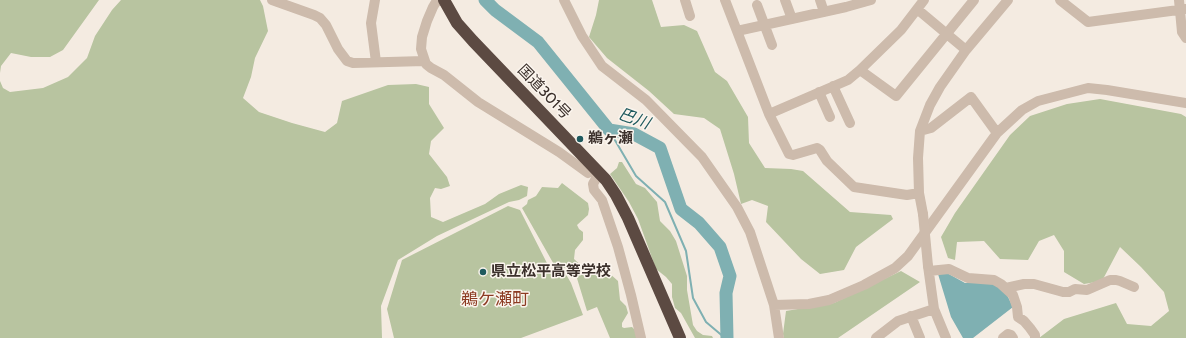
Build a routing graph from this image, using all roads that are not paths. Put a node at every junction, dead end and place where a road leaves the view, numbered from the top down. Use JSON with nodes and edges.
{"nodes":[{"id":1,"x":272,"y":0,"type":"edge"},
{"id":2,"x":374,"y":0,"type":"edge"},
{"id":3,"x":442,"y":0,"type":"edge"},
{"id":4,"x":564,"y":0,"type":"edge"},
{"id":5,"x":685,"y":0,"type":"edge"},
{"id":6,"x":725,"y":0,"type":"edge"},
{"id":7,"x":785,"y":0,"type":"edge"},
{"id":8,"x":820,"y":0,"type":"edge"},
{"id":9,"x":871,"y":0,"type":"edge"},
{"id":10,"x":924,"y":0,"type":"edge"},
{"id":11,"x":974,"y":0,"type":"edge"},
{"id":12,"x":1008,"y":0,"type":"edge"},
{"id":13,"x":1060,"y":0,"type":"edge"},
{"id":14,"x":845,"y":3,"type":"edge"},
{"id":15,"x":757,"y":5,"type":"dead end"},
{"id":16,"x":1182,"y":6,"type":"edge"},
{"id":17,"x":917,"y":9,"type":"junction"},
{"id":18,"x":824,"y":12,"type":"junction"},
{"id":19,"x":690,"y":16,"type":"dead end"},
{"id":20,"x":792,"y":19,"type":"junction"},
{"id":21,"x":764,"y":25,"type":"junction"},
{"id":22,"x":737,"y":32,"type":"junction"},
{"id":23,"x":947,"y":33,"type":"junction"},
{"id":24,"x":1186,"y":38,"type":"edge"},
{"id":25,"x":772,"y":46,"type":"dead end"},
{"id":26,"x":966,"y":50,"type":"junction"},
{"id":27,"x":424,"y":61,"type":"junction"},
{"id":28,"x":376,"y":62,"type":"junction"},
{"id":29,"x":860,"y":70,"type":"junction"},
{"id":30,"x":833,"y":86,"type":"junction"},
{"id":31,"x":819,"y":92,"type":"junction"},
{"id":32,"x":1186,"y":104,"type":"edge"},
{"id":33,"x":769,"y":114,"type":"junction"},
{"id":34,"x":830,"y":117,"type":"dead end"},
{"id":35,"x":850,"y":123,"type":"dead end"},
{"id":36,"x":920,"y":131,"type":"junction"},
{"id":37,"x":997,"y":133,"type":"junction"},
{"id":38,"x":596,"y":170,"type":"junction"},
{"id":39,"x":919,"y":193,"type":"junction"},
{"id":40,"x":929,"y":268,"type":"junction"},
{"id":41,"x":1134,"y":287,"type":"dead end"},
{"id":42,"x":1006,"y":288,"type":"junction"},
{"id":43,"x":774,"y":305,"type":"junction"},
{"id":44,"x":934,"y":309,"type":"junction"},
{"id":45,"x":910,"y":316,"type":"junction"},
{"id":46,"x":641,"y":338,"type":"edge"},
{"id":47,"x":680,"y":338,"type":"edge"},
{"id":48,"x":780,"y":338,"type":"edge"},
{"id":49,"x":876,"y":338,"type":"edge"},
{"id":50,"x":920,"y":338,"type":"edge"},
{"id":51,"x":946,"y":338,"type":"edge"},
{"id":52,"x":1004,"y":338,"type":"edge"},
{"id":53,"x":1013,"y":338,"type":"edge"},
{"id":54,"x":1035,"y":338,"type":"edge"}],
"edges":[{"from":1,"to":28,"type":"street"},
{"from":2,"to":28,"type":"street"},
{"from":3,"to":27,"type":"street"},
{"from":3,"to":38,"type":"highway","name":"国道301号"},
{"from":4,"to":43,"type":"street"},
{"from":5,"to":19,"type":"street"},
{"from":6,"to":22,"type":"street"},
{"from":7,"to":20,"type":"street"},
{"from":8,"to":18,"type":"street"},
{"from":9,"to":14,"type":"street"},
{"from":10,"to":17,"type":"street"},
{"from":11,"to":23,"type":"street"},
{"from":12,"to":26,"type":"street"},
{"from":13,"to":16,"type":"street"},
{"from":14,"to":18,"type":"street"},
{"from":15,"to":21,"type":"street"},
{"from":16,"to":24,"type":"street"},
{"from":17,"to":23,"type":"street"},
{"from":17,"to":29,"type":"street"},
{"from":18,"to":20,"type":"street"},
{"from":20,"to":21,"type":"street"},
{"from":21,"to":22,"type":"street"},
{"from":21,"to":25,"type":"street"},
{"from":22,"to":33,"type":"street"},
{"from":23,"to":26,"type":"street"},
{"from":23,"to":29,"type":"street"},
{"from":26,"to":36,"type":"street"},
{"from":27,"to":28,"type":"street"},
{"from":27,"to":38,"type":"street"},
{"from":29,"to":30,"type":"street"},
{"from":30,"to":31,"type":"street"},
{"from":30,"to":35,"type":"street"},
{"from":31,"to":33,"type":"street"},
{"from":31,"to":34,"type":"street"},
{"from":32,"to":37,"type":"street"},
{"from":33,"to":39,"type":"street"},
{"from":36,"to":37,"type":"street"},
{"from":36,"to":39,"type":"street"},
{"from":37,"to":43,"type":"street"},
{"from":38,"to":46,"type":"street"},
{"from":38,"to":47,"type":"highway","name":"国道301号"},
{"from":39,"to":40,"type":"street","bridge":true},
{"from":40,"to":42,"type":"street"},
{"from":40,"to":44,"type":"street"},
{"from":41,"to":42,"type":"street"},
{"from":42,"to":54,"type":"street"},
{"from":43,"to":48,"type":"street"},
{"from":44,"to":45,"type":"street"},
{"from":44,"to":51,"type":"street"},
{"from":45,"to":49,"type":"street"},
{"from":45,"to":50,"type":"street"},
{"from":52,"to":53,"type":"street"}]}
